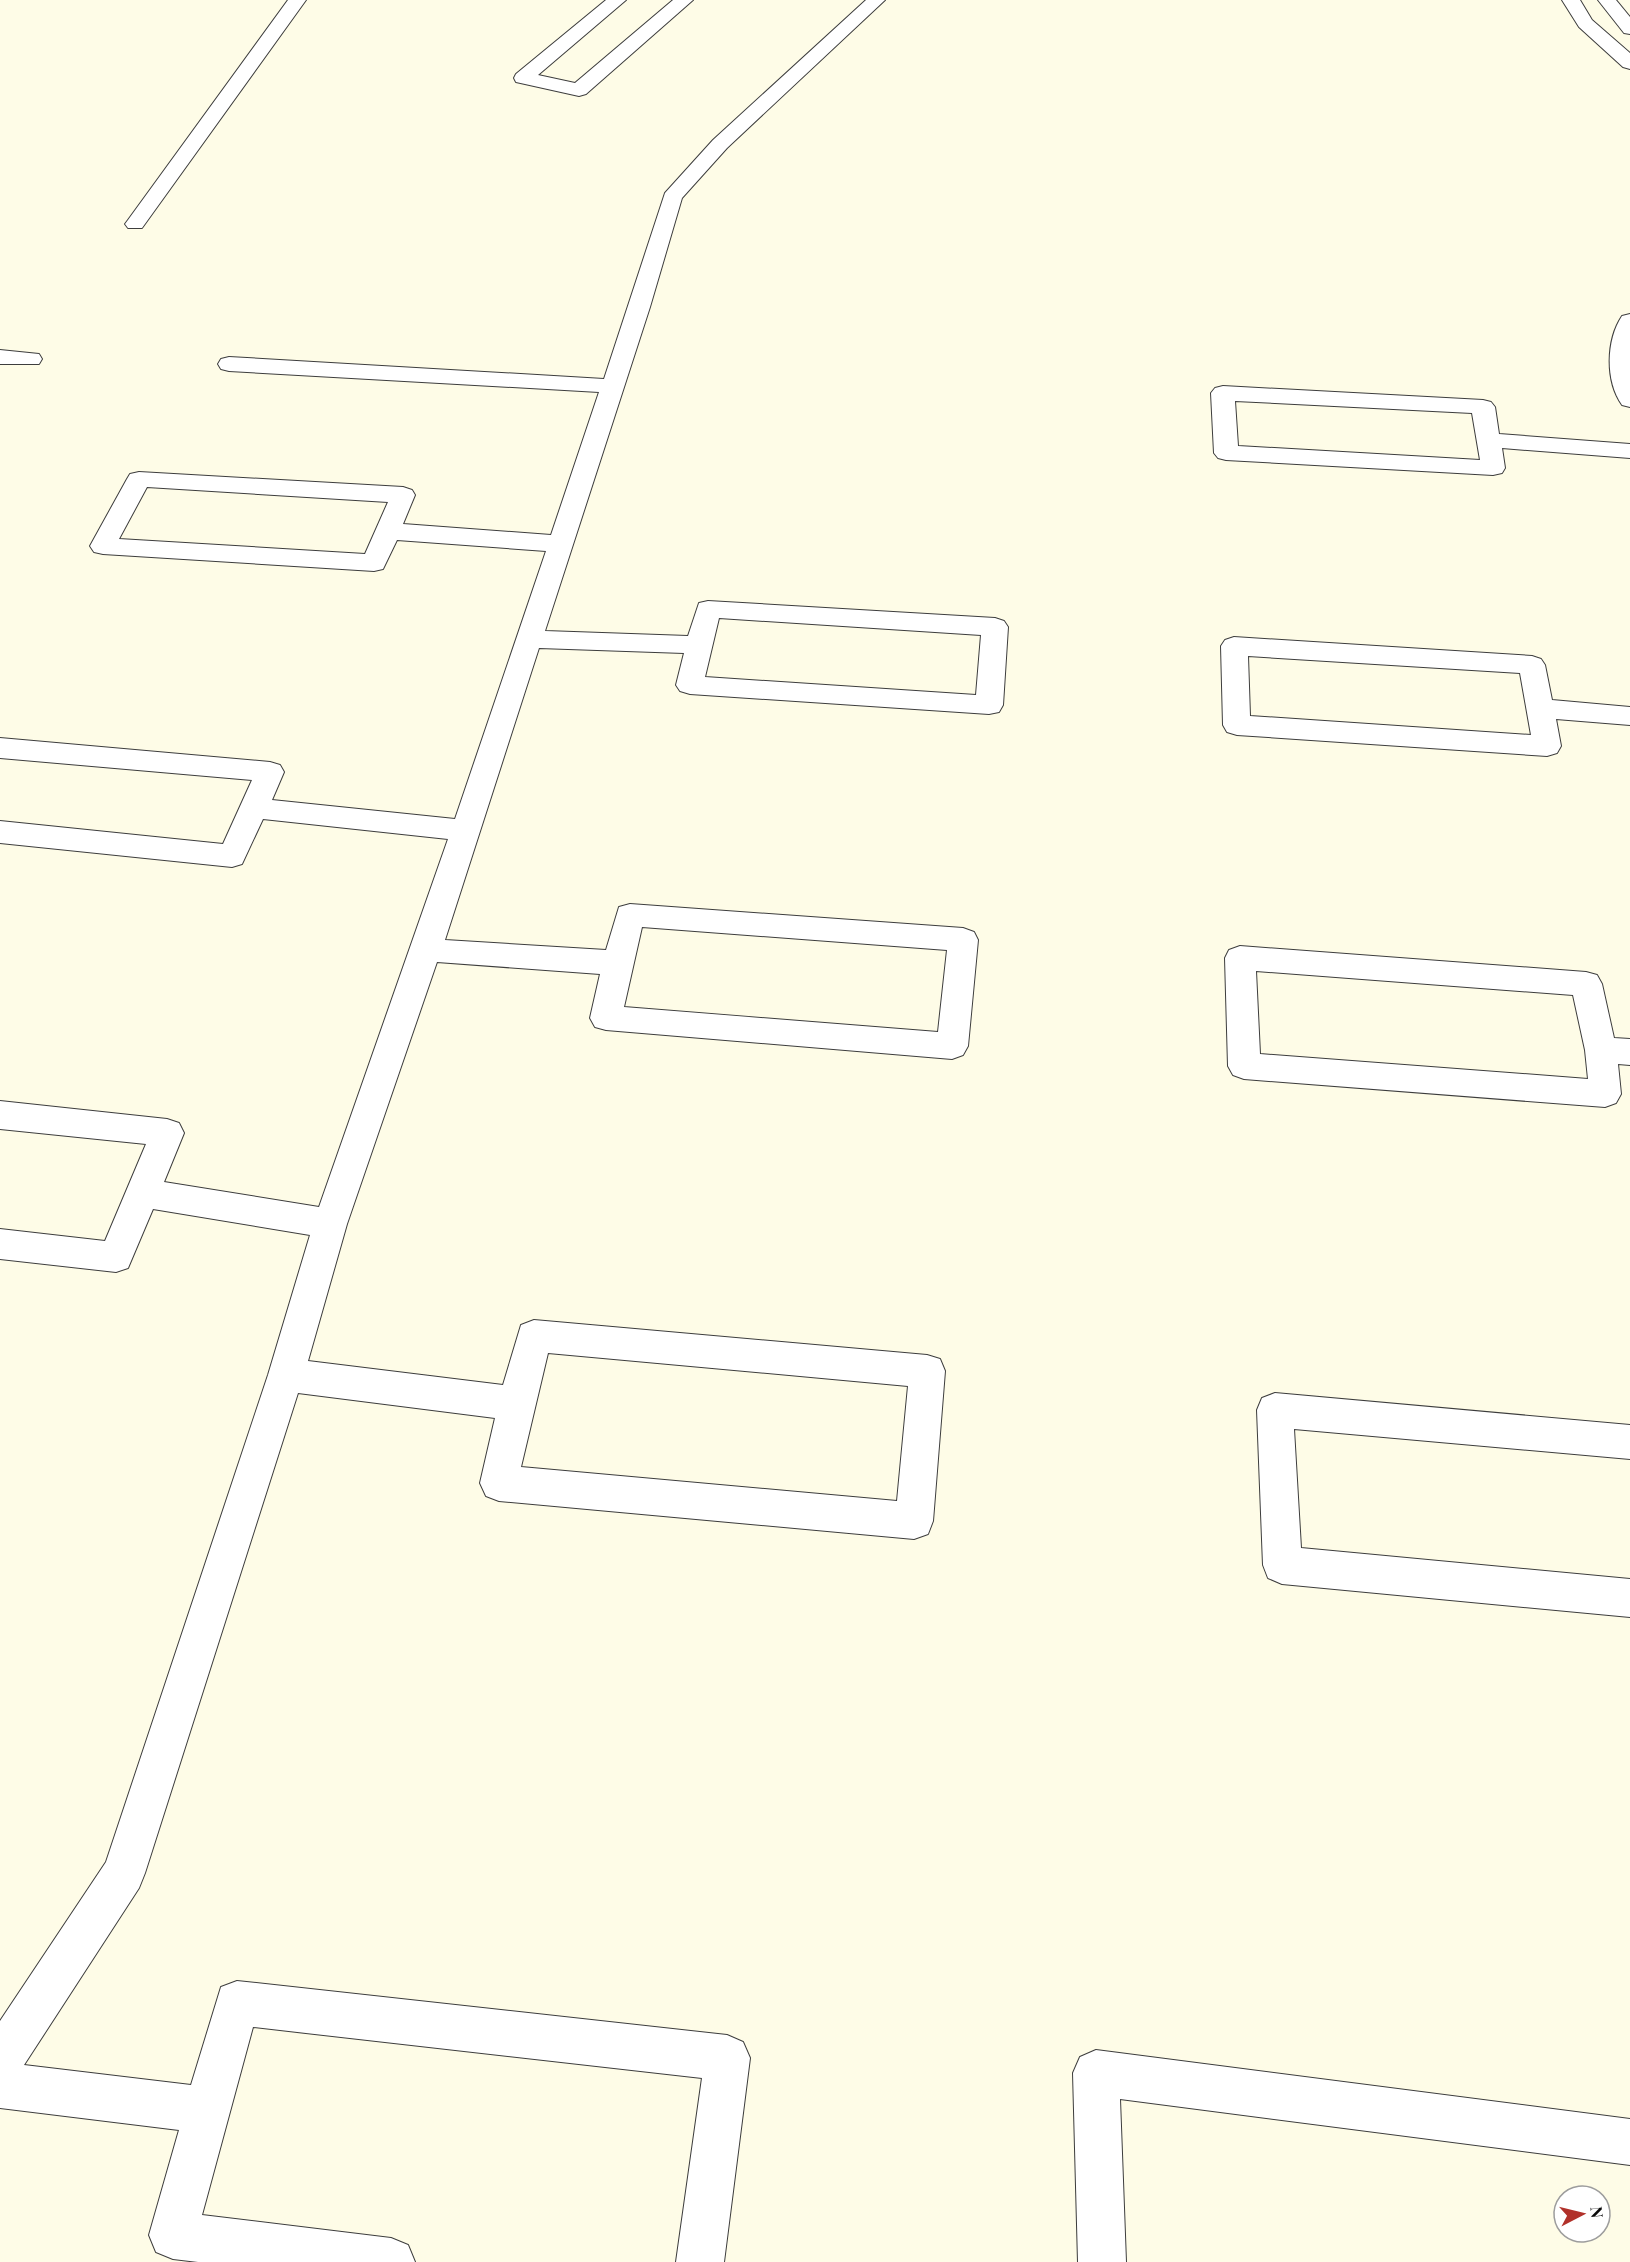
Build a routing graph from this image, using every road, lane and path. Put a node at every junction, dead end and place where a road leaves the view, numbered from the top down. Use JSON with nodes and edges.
{"nodes":[{"id":1,"x":297,"y":0,"type":"edge"},
{"id":2,"x":617,"y":0,"type":"edge"},
{"id":3,"x":684,"y":0,"type":"edge"},
{"id":4,"x":876,"y":0,"type":"edge"},
{"id":5,"x":1571,"y":0,"type":"edge"},
{"id":6,"x":1607,"y":0,"type":"edge"},
{"id":7,"x":1630,"y":29,"type":"edge"},
{"id":8,"x":1630,"y":63,"type":"edge"},
{"id":9,"x":135,"y":224,"type":"dead end"},
{"id":10,"x":1630,"y":321,"type":"edge"},
{"id":11,"x":0,"y":357,"type":"edge"},
{"id":12,"x":32,"y":359,"type":"dead end"},
{"id":13,"x":229,"y":364,"type":"dead end"},
{"id":14,"x":613,"y":386,"type":"junction"},
{"id":15,"x":1630,"y":400,"type":"edge"},
{"id":16,"x":1488,"y":440,"type":"junction"},
{"id":17,"x":1630,"y":452,"type":"edge"},
{"id":18,"x":387,"y":531,"type":"junction"},
{"id":19,"x":560,"y":544,"type":"junction"},
{"id":20,"x":527,"y":639,"type":"junction"},
{"id":21,"x":699,"y":645,"type":"junction"},
{"id":22,"x":1540,"y":708,"type":"junction"},
{"id":23,"x":1630,"y":716,"type":"edge"},
{"id":24,"x":0,"y":748,"type":"edge"},
{"id":25,"x":252,"y":808,"type":"junction"},
{"id":26,"x":464,"y":830,"type":"junction"},
{"id":27,"x":0,"y":832,"type":"edge"},
{"id":28,"x":426,"y":950,"type":"junction"},
{"id":29,"x":618,"y":963,"type":"junction"},
{"id":30,"x":1616,"y":1051,"type":"edge"},
{"id":31,"x":0,"y":1115,"type":"edge"},
{"id":32,"x":143,"y":1192,"type":"junction"},
{"id":33,"x":330,"y":1224,"type":"junction"},
{"id":34,"x":0,"y":1244,"type":"edge"},
{"id":35,"x":286,"y":1375,"type":"junction"},
{"id":36,"x":517,"y":1404,"type":"junction"},
{"id":37,"x":1630,"y":1442,"type":"edge"},
{"id":38,"x":1630,"y":1598,"type":"edge"},
{"id":39,"x":0,"y":2061,"type":"edge"},
{"id":40,"x":0,"y":2085,"type":"edge"},
{"id":41,"x":206,"y":2110,"type":"junction"},
{"id":42,"x":1630,"y":2142,"type":"edge"},
{"id":43,"x":391,"y":2262,"type":"edge"},
{"id":44,"x":700,"y":2262,"type":"edge"},
{"id":45,"x":1102,"y":2262,"type":"edge"}],
"edges":[{"from":1,"to":9,"type":"street"},
{"from":2,"to":3,"type":"street"},
{"from":4,"to":14,"type":"street"},
{"from":5,"to":8,"type":"street"},
{"from":6,"to":7,"type":"street"},
{"from":10,"to":15,"type":"street"},
{"from":11,"to":12,"type":"street"},
{"from":13,"to":14,"type":"street"},
{"from":14,"to":19,"type":"street"},
{"from":16,"to":16,"type":"street"},
{"from":16,"to":17,"type":"street"},
{"from":18,"to":18,"type":"street"},
{"from":18,"to":19,"type":"street"},
{"from":19,"to":20,"type":"street"},
{"from":20,"to":21,"type":"street"},
{"from":20,"to":26,"type":"street"},
{"from":21,"to":21,"type":"street"},
{"from":22,"to":22,"type":"street"},
{"from":22,"to":23,"type":"street"},
{"from":24,"to":25,"type":"street"},
{"from":25,"to":26,"type":"street"},
{"from":25,"to":27,"type":"street"},
{"from":26,"to":28,"type":"street"},
{"from":28,"to":29,"type":"street"},
{"from":28,"to":33,"type":"street"},
{"from":29,"to":29,"type":"street"},
{"from":30,"to":30,"type":"street"},
{"from":31,"to":32,"type":"street"},
{"from":32,"to":33,"type":"street"},
{"from":32,"to":34,"type":"street"},
{"from":33,"to":35,"type":"street"},
{"from":35,"to":36,"type":"street"},
{"from":35,"to":39,"type":"street"},
{"from":36,"to":36,"type":"street"},
{"from":37,"to":38,"type":"street"},
{"from":40,"to":41,"type":"street"},
{"from":41,"to":43,"type":"street"},
{"from":41,"to":44,"type":"street"},
{"from":42,"to":45,"type":"street"}]}
